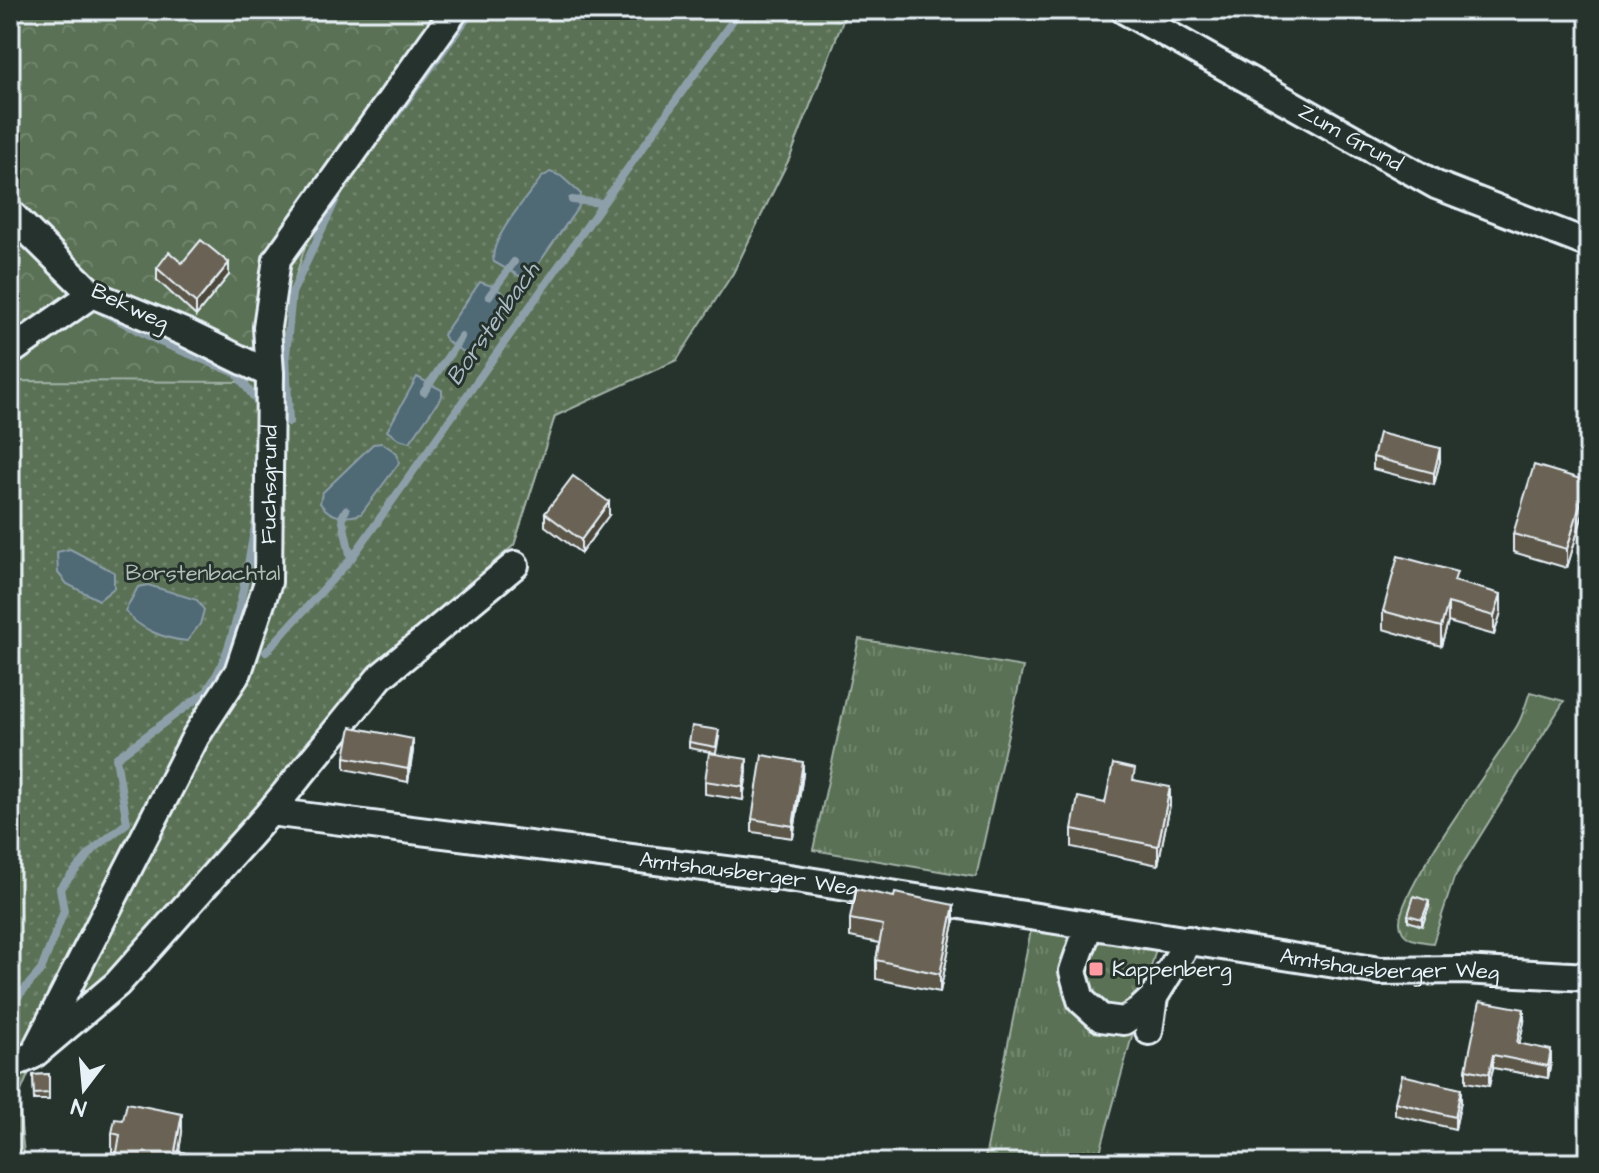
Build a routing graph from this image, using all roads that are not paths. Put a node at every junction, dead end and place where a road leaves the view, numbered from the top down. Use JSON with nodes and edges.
{"nodes":[{"id":1,"x":455,"y":10,"type":"edge"},
{"id":2,"x":1124,"y":10,"type":"edge"},
{"id":3,"x":10,"y":213,"type":"edge"},
{"id":4,"x":1589,"y":244,"type":"edge"},
{"id":5,"x":92,"y":294,"type":"junction"},
{"id":6,"x":10,"y":352,"type":"edge"},
{"id":7,"x":270,"y":374,"type":"junction"},
{"id":8,"x":515,"y":565,"type":"dead end"},
{"id":9,"x":270,"y":812,"type":"junction"},
{"id":10,"x":1089,"y":925,"type":"junction"},
{"id":11,"x":1189,"y":940,"type":"junction"},
{"id":12,"x":1589,"y":977,"type":"edge"},
{"id":13,"x":1154,"y":997,"type":"junction"},
{"id":14,"x":1149,"y":1031,"type":"dead end"},
{"id":15,"x":22,"y":1060,"type":"edge"}],
"edges":[{"from":1,"to":7,"type":"street","name":"Fuchsgrund"},
{"from":2,"to":4,"type":"street","name":"Zum Grund"},
{"from":3,"to":5,"type":"street","name":"Bekweg"},
{"from":5,"to":6,"type":"street"},
{"from":5,"to":7,"type":"street","name":"Bekweg"},
{"from":7,"to":15,"type":"street","name":"Fuchsgrund"},
{"from":8,"to":9,"type":"street"},
{"from":9,"to":10,"type":"street","name":"Amtshausberger Weg"},
{"from":9,"to":15,"type":"street"},
{"from":10,"to":11,"type":"street","name":"Amtshausberger Weg"},
{"from":10,"to":13,"type":"street"},
{"from":11,"to":12,"type":"street","name":"Amtshausberger Weg"},
{"from":11,"to":13,"type":"street"},
{"from":13,"to":14,"type":"street"}]}
